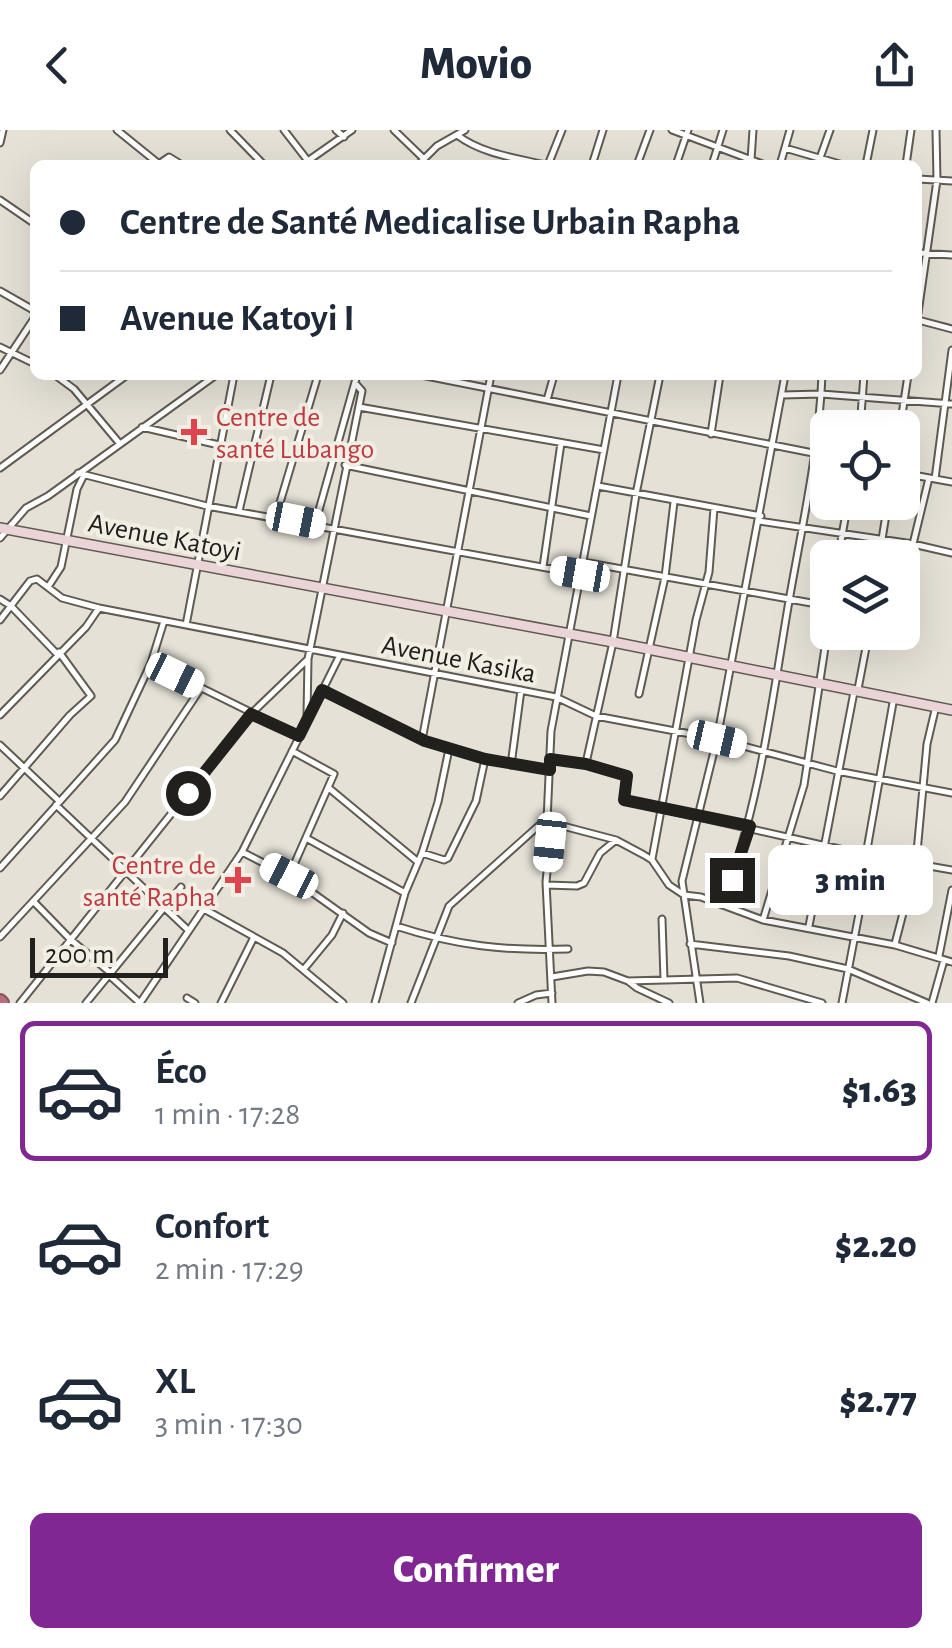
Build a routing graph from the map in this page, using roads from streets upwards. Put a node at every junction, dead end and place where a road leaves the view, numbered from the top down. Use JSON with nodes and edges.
{"nodes":[{"id":1,"x":3,"y":130,"type":"edge"},
{"id":2,"x":117,"y":130,"type":"edge"},
{"id":3,"x":230,"y":130,"type":"edge"},
{"id":4,"x":284,"y":130,"type":"edge"},
{"id":5,"x":336,"y":130,"type":"edge"},
{"id":6,"x":352,"y":130,"type":"edge"},
{"id":7,"x":394,"y":130,"type":"edge"},
{"id":8,"x":445,"y":130,"type":"edge"},
{"id":9,"x":465,"y":130,"type":"edge"},
{"id":10,"x":562,"y":130,"type":"edge"},
{"id":11,"x":603,"y":130,"type":"edge"},
{"id":12,"x":650,"y":130,"type":"edge"},
{"id":13,"x":672,"y":130,"type":"edge"},
{"id":14,"x":724,"y":130,"type":"edge"},
{"id":15,"x":753,"y":130,"type":"edge"},
{"id":16,"x":790,"y":130,"type":"edge"},
{"id":17,"x":830,"y":130,"type":"edge"},
{"id":18,"x":873,"y":130,"type":"edge"},
{"id":19,"x":911,"y":130,"type":"edge"},
{"id":20,"x":936,"y":130,"type":"edge"},
{"id":21,"x":687,"y":133,"type":"edge"},
{"id":22,"x":457,"y":134,"type":"junction"},
{"id":23,"x":344,"y":136,"type":"junction"},
{"id":24,"x":444,"y":141,"type":"junction"},
{"id":25,"x":0,"y":143,"type":"edge"},
{"id":26,"x":785,"y":148,"type":"junction"},
{"id":27,"x":718,"y":149,"type":"junction"},
{"id":28,"x":423,"y":158,"type":"joint"},
{"id":29,"x":152,"y":160,"type":"edge"},
{"id":30,"x":259,"y":160,"type":"edge"},
{"id":31,"x":304,"y":160,"type":"edge"},
{"id":32,"x":310,"y":160,"type":"edge"},
{"id":33,"x":526,"y":160,"type":"edge"},
{"id":34,"x":549,"y":160,"type":"edge"},
{"id":35,"x":594,"y":160,"type":"edge"},
{"id":36,"x":639,"y":160,"type":"edge"},
{"id":37,"x":678,"y":160,"type":"edge"},
{"id":38,"x":714,"y":160,"type":"edge"},
{"id":39,"x":752,"y":160,"type":"joint"},
{"id":40,"x":781,"y":160,"type":"edge"},
{"id":41,"x":819,"y":160,"type":"edge"},
{"id":42,"x":822,"y":160,"type":"edge"},
{"id":43,"x":867,"y":160,"type":"edge"},
{"id":44,"x":907,"y":160,"type":"edge"},
{"id":45,"x":922,"y":179,"type":"edge"},
{"id":46,"x":937,"y":180,"type":"junction"},
{"id":47,"x":952,"y":182,"type":"edge"},
{"id":48,"x":0,"y":200,"type":"edge"},
{"id":49,"x":30,"y":221,"type":"edge"},
{"id":50,"x":922,"y":253,"type":"edge"},
{"id":51,"x":927,"y":254,"type":"junction"},
{"id":52,"x":952,"y":255,"type":"edge"},
{"id":53,"x":922,"y":289,"type":"edge"},
{"id":54,"x":0,"y":291,"type":"edge"},
{"id":55,"x":30,"y":311,"type":"edge"},
{"id":56,"x":922,"y":318,"type":"edge"},
{"id":57,"x":30,"y":322,"type":"edge"},
{"id":58,"x":952,"y":329,"type":"edge"},
{"id":59,"x":0,"y":348,"type":"edge"},
{"id":60,"x":952,"y":350,"type":"edge"},
{"id":61,"x":11,"y":353,"type":"junction"},
{"id":62,"x":30,"y":361,"type":"edge"},
{"id":63,"x":0,"y":370,"type":"edge"},
{"id":64,"x":62,"y":380,"type":"edge"},
{"id":65,"x":120,"y":380,"type":"edge"},
{"id":66,"x":209,"y":380,"type":"edge"},
{"id":67,"x":233,"y":380,"type":"edge"},
{"id":68,"x":270,"y":380,"type":"edge"},
{"id":69,"x":317,"y":380,"type":"edge"},
{"id":70,"x":356,"y":380,"type":"edge"},
{"id":71,"x":444,"y":380,"type":"edge"},
{"id":72,"x":490,"y":380,"type":"edge"},
{"id":73,"x":553,"y":380,"type":"edge"},
{"id":74,"x":617,"y":380,"type":"edge"},
{"id":75,"x":659,"y":380,"type":"edge"},
{"id":76,"x":719,"y":380,"type":"edge"},
{"id":77,"x":785,"y":380,"type":"edge"},
{"id":78,"x":822,"y":380,"type":"edge"},
{"id":79,"x":864,"y":380,"type":"edge"},
{"id":80,"x":907,"y":380,"type":"edge"},
{"id":81,"x":356,"y":384,"type":"junction"},
{"id":82,"x":487,"y":389,"type":"junction"},
{"id":83,"x":821,"y":394,"type":"junction"},
{"id":84,"x":782,"y":395,"type":"junction"},
{"id":85,"x":863,"y":398,"type":"junction"},
{"id":86,"x":547,"y":400,"type":"junction"},
{"id":87,"x":904,"y":400,"type":"junction"},
{"id":88,"x":948,"y":404,"type":"edge"},
{"id":89,"x":88,"y":405,"type":"junction"},
{"id":90,"x":359,"y":407,"type":"junction"},
{"id":91,"x":820,"y":410,"type":"edge"},
{"id":92,"x":862,"y":410,"type":"edge"},
{"id":93,"x":903,"y":410,"type":"edge"},
{"id":94,"x":611,"y":414,"type":"junction"},
{"id":95,"x":652,"y":422,"type":"junction"},
{"id":96,"x":142,"y":427,"type":"junction"},
{"id":97,"x":478,"y":430,"type":"junction"},
{"id":98,"x":711,"y":434,"type":"junction"},
{"id":99,"x":120,"y":444,"type":"junction"},
{"id":100,"x":561,"y":444,"type":"junction"},
{"id":101,"x":771,"y":444,"type":"junction"},
{"id":102,"x":219,"y":445,"type":"junction"},
{"id":103,"x":604,"y":450,"type":"junction"},
{"id":104,"x":810,"y":452,"type":"edge"},
{"id":105,"x":346,"y":465,"type":"junction"},
{"id":106,"x":0,"y":468,"type":"edge"},
{"id":107,"x":81,"y":474,"type":"junction"},
{"id":108,"x":920,"y":477,"type":"edge"},
{"id":109,"x":932,"y":479,"type":"junction"},
{"id":110,"x":952,"y":482,"type":"edge"},
{"id":111,"x":810,"y":484,"type":"edge"},
{"id":112,"x":598,"y":486,"type":"junction"},
{"id":113,"x":468,"y":489,"type":"junction"},
{"id":114,"x":636,"y":494,"type":"junction"},
{"id":115,"x":674,"y":502,"type":"junction"},
{"id":116,"x":207,"y":506,"type":"junction"},
{"id":117,"x":551,"y":506,"type":"junction"},
{"id":118,"x":714,"y":508,"type":"junction"},
{"id":119,"x":239,"y":511,"type":"junction"},
{"id":120,"x":276,"y":516,"type":"junction"},
{"id":121,"x":591,"y":516,"type":"junction"},
{"id":122,"x":760,"y":518,"type":"junction"},
{"id":123,"x":845,"y":520,"type":"edge"},
{"id":124,"x":885,"y":520,"type":"edge"},
{"id":125,"x":316,"y":524,"type":"junction"},
{"id":126,"x":802,"y":526,"type":"junction"},
{"id":127,"x":333,"y":528,"type":"junction"},
{"id":128,"x":2,"y":532,"type":"edge"},
{"id":129,"x":842,"y":534,"type":"junction"},
{"id":130,"x":67,"y":540,"type":"junction"},
{"id":131,"x":841,"y":540,"type":"edge"},
{"id":132,"x":881,"y":540,"type":"joint"},
{"id":133,"x":915,"y":540,"type":"edge"},
{"id":134,"x":920,"y":545,"type":"edge"},
{"id":135,"x":456,"y":551,"type":"junction"},
{"id":136,"x":952,"y":553,"type":"edge"},
{"id":137,"x":583,"y":562,"type":"junction"},
{"id":138,"x":198,"y":566,"type":"junction"},
{"id":139,"x":543,"y":567,"type":"junction"},
{"id":140,"x":623,"y":570,"type":"junction"},
{"id":141,"x":580,"y":574,"type":"junction"},
{"id":142,"x":664,"y":577,"type":"junction"},
{"id":143,"x":706,"y":585,"type":"junction"},
{"id":144,"x":48,"y":587,"type":"junction"},
{"id":145,"x":321,"y":588,"type":"junction"},
{"id":146,"x":744,"y":592,"type":"junction"},
{"id":147,"x":0,"y":599,"type":"edge"},
{"id":148,"x":789,"y":599,"type":"junction"},
{"id":149,"x":810,"y":603,"type":"edge"},
{"id":150,"x":11,"y":606,"type":"junction"},
{"id":151,"x":99,"y":608,"type":"junction"},
{"id":152,"x":445,"y":612,"type":"junction"},
{"id":153,"x":0,"y":620,"type":"edge"},
{"id":154,"x":164,"y":622,"type":"junction"},
{"id":155,"x":186,"y":625,"type":"junction"},
{"id":156,"x":569,"y":634,"type":"junction"},
{"id":157,"x":612,"y":642,"type":"junction"},
{"id":158,"x":650,"y":649,"type":"junction"},
{"id":159,"x":310,"y":650,"type":"junction"},
{"id":160,"x":824,"y":650,"type":"edge"},
{"id":161,"x":865,"y":650,"type":"edge"},
{"id":162,"x":58,"y":653,"type":"junction"},
{"id":163,"x":340,"y":655,"type":"junction"},
{"id":164,"x":689,"y":658,"type":"junction"},
{"id":165,"x":308,"y":659,"type":"junction"},
{"id":166,"x":152,"y":663,"type":"junction"},
{"id":167,"x":731,"y":666,"type":"junction"},
{"id":168,"x":436,"y":674,"type":"junction"},
{"id":169,"x":776,"y":676,"type":"junction"},
{"id":170,"x":818,"y":682,"type":"junction"},
{"id":171,"x":201,"y":688,"type":"junction"},
{"id":172,"x":857,"y":689,"type":"junction"},
{"id":173,"x":322,"y":690,"type":"junction"},
{"id":174,"x":521,"y":690,"type":"junction"},
{"id":175,"x":639,"y":694,"type":"dead end"},
{"id":176,"x":556,"y":697,"type":"junction"},
{"id":177,"x":894,"y":697,"type":"junction"},
{"id":178,"x":936,"y":706,"type":"junction"},
{"id":179,"x":952,"y":710,"type":"edge"},
{"id":180,"x":0,"y":714,"type":"edge"},
{"id":181,"x":251,"y":714,"type":"junction"},
{"id":182,"x":596,"y":716,"type":"junction"},
{"id":183,"x":307,"y":718,"type":"junction"},
{"id":184,"x":676,"y":732,"type":"junction"},
{"id":185,"x":299,"y":736,"type":"junction"},
{"id":186,"x":717,"y":739,"type":"junction"},
{"id":187,"x":422,"y":740,"type":"junction"},
{"id":188,"x":0,"y":745,"type":"edge"},
{"id":189,"x":450,"y":749,"type":"junction"},
{"id":190,"x":765,"y":750,"type":"junction"},
{"id":191,"x":292,"y":751,"type":"junction"},
{"id":192,"x":485,"y":759,"type":"junction"},
{"id":193,"x":550,"y":759,"type":"junction"},
{"id":194,"x":805,"y":763,"type":"junction"},
{"id":195,"x":511,"y":764,"type":"junction"},
{"id":196,"x":586,"y":764,"type":"junction"},
{"id":197,"x":27,"y":768,"type":"junction"},
{"id":198,"x":550,"y":770,"type":"junction"},
{"id":199,"x":837,"y":771,"type":"junction"},
{"id":200,"x":879,"y":779,"type":"junction"},
{"id":201,"x":330,"y":788,"type":"junction"},
{"id":202,"x":924,"y":788,"type":"junction"},
{"id":203,"x":952,"y":793,"type":"edge"},
{"id":204,"x":0,"y":796,"type":"edge"},
{"id":205,"x":58,"y":803,"type":"junction"},
{"id":206,"x":664,"y":807,"type":"junction"},
{"id":207,"x":698,"y":814,"type":"junction"},
{"id":208,"x":550,"y":821,"type":"junction"},
{"id":209,"x":750,"y":826,"type":"junction"},
{"id":210,"x":788,"y":836,"type":"junction"},
{"id":211,"x":308,"y":838,"type":"junction"},
{"id":212,"x":616,"y":840,"type":"junction"},
{"id":213,"x":92,"y":841,"type":"junction"},
{"id":214,"x":824,"y":845,"type":"junction"},
{"id":215,"x":242,"y":852,"type":"junction"},
{"id":216,"x":422,"y":854,"type":"junction"},
{"id":217,"x":868,"y":856,"type":"junction"},
{"id":218,"x":652,"y":860,"type":"junction"},
{"id":219,"x":418,"y":862,"type":"junction"},
{"id":220,"x":916,"y":863,"type":"junction"},
{"id":221,"x":0,"y":868,"type":"edge"},
{"id":222,"x":952,"y":870,"type":"edge"},
{"id":223,"x":126,"y":872,"type":"junction"},
{"id":224,"x":289,"y":876,"type":"junction"},
{"id":225,"x":546,"y":884,"type":"junction"},
{"id":226,"x":181,"y":887,"type":"dead end"},
{"id":227,"x":952,"y":890,"type":"edge"},
{"id":228,"x":405,"y":892,"type":"junction"},
{"id":229,"x":684,"y":895,"type":"junction"},
{"id":230,"x":35,"y":902,"type":"junction"},
{"id":231,"x":722,"y":905,"type":"junction"},
{"id":232,"x":163,"y":908,"type":"junction"},
{"id":233,"x":204,"y":910,"type":"junction"},
{"id":234,"x":343,"y":913,"type":"junction"},
{"id":235,"x":662,"y":919,"type":"dead end"},
{"id":236,"x":763,"y":920,"type":"junction"},
{"id":237,"x":396,"y":926,"type":"junction"},
{"id":238,"x":808,"y":928,"type":"junction"},
{"id":239,"x":189,"y":931,"type":"junction"},
{"id":240,"x":856,"y":936,"type":"junction"},
{"id":241,"x":0,"y":937,"type":"edge"},
{"id":242,"x":254,"y":937,"type":"junction"},
{"id":243,"x":434,"y":938,"type":"junction"},
{"id":244,"x":71,"y":940,"type":"junction"},
{"id":245,"x":392,"y":943,"type":"junction"},
{"id":246,"x":690,"y":944,"type":"junction"},
{"id":247,"x":895,"y":945,"type":"junction"},
{"id":248,"x":568,"y":948,"type":"dead end"},
{"id":249,"x":549,"y":949,"type":"junction"},
{"id":250,"x":941,"y":958,"type":"junction"},
{"id":251,"x":952,"y":962,"type":"edge"},
{"id":252,"x":304,"y":969,"type":"junction"},
{"id":253,"x":848,"y":969,"type":"junction"},
{"id":254,"x":111,"y":974,"type":"junction"},
{"id":255,"x":552,"y":978,"type":"junction"},
{"id":256,"x":697,"y":979,"type":"junction"},
{"id":257,"x":628,"y":980,"type":"junction"},
{"id":258,"x":664,"y":980,"type":"junction"},
{"id":259,"x":552,"y":994,"type":"junction"},
{"id":260,"x":187,"y":998,"type":"dead end"},
{"id":261,"x":223,"y":1000,"type":"edge"},
{"id":262,"x":20,"y":1003,"type":"edge"},
{"id":263,"x":86,"y":1003,"type":"edge"},
{"id":264,"x":140,"y":1003,"type":"edge"},
{"id":265,"x":195,"y":1003,"type":"edge"},
{"id":266,"x":233,"y":1003,"type":"edge"},
{"id":267,"x":343,"y":1003,"type":"edge"},
{"id":268,"x":375,"y":1003,"type":"edge"},
{"id":269,"x":411,"y":1003,"type":"edge"},
{"id":270,"x":518,"y":1003,"type":"edge"},
{"id":271,"x":552,"y":1003,"type":"edge"},
{"id":272,"x":669,"y":1003,"type":"edge"},
{"id":273,"x":700,"y":1003,"type":"edge"},
{"id":274,"x":822,"y":1003,"type":"edge"},
{"id":275,"x":842,"y":1003,"type":"edge"},
{"id":276,"x":929,"y":1003,"type":"edge"}],
"edges":[{"from":1,"to":25,"type":"street"},
{"from":2,"to":29,"type":"street"},
{"from":3,"to":30,"type":"street"},
{"from":4,"to":31,"type":"street"},
{"from":5,"to":23,"type":"street"},
{"from":6,"to":23,"type":"street"},
{"from":7,"to":28,"type":"street"},
{"from":8,"to":24,"type":"street"},
{"from":9,"to":22,"type":"street"},
{"from":10,"to":34,"type":"street"},
{"from":11,"to":35,"type":"street"},
{"from":12,"to":36,"type":"street"},
{"from":13,"to":21,"type":"street"},
{"from":14,"to":27,"type":"street"},
{"from":15,"to":39,"type":"street"},
{"from":16,"to":26,"type":"street"},
{"from":17,"to":42,"type":"street"},
{"from":18,"to":43,"type":"street"},
{"from":19,"to":44,"type":"street"},
{"from":20,"to":46,"type":"street"},
{"from":21,"to":27,"type":"street"},
{"from":21,"to":37,"type":"street"},
{"from":22,"to":24,"type":"street"},
{"from":22,"to":33,"type":"street"},
{"from":23,"to":32,"type":"street"},
{"from":24,"to":28,"type":"street"},
{"from":26,"to":40,"type":"street"},
{"from":26,"to":41,"type":"street"},
{"from":27,"to":38,"type":"street"},
{"from":27,"to":39,"type":"street"},
{"from":45,"to":46,"type":"street"},
{"from":46,"to":47,"type":"street"},
{"from":46,"to":51,"type":"street"},
{"from":48,"to":49,"type":"street"},
{"from":50,"to":51,"type":"street"},
{"from":51,"to":52,"type":"street"},
{"from":51,"to":53,"type":"street"},
{"from":54,"to":55,"type":"street"},
{"from":56,"to":58,"type":"street"},
{"from":57,"to":61,"type":"street"},
{"from":59,"to":61,"type":"street"},
{"from":60,"to":88,"type":"street"},
{"from":61,"to":62,"type":"street"},
{"from":61,"to":63,"type":"street"},
{"from":64,"to":89,"type":"street"},
{"from":65,"to":89,"type":"street"},
{"from":66,"to":96,"type":"street"},
{"from":67,"to":102,"type":"street"},
{"from":68,"to":119,"type":"street"},
{"from":69,"to":120,"type":"street"},
{"from":70,"to":81,"type":"street"},
{"from":71,"to":82,"type":"street"},
{"from":72,"to":82,"type":"street"},
{"from":73,"to":86,"type":"street"},
{"from":74,"to":94,"type":"street"},
{"from":75,"to":95,"type":"street"},
{"from":76,"to":98,"type":"street"},
{"from":77,"to":84,"type":"street"},
{"from":78,"to":83,"type":"street"},
{"from":79,"to":85,"type":"street"},
{"from":80,"to":87,"type":"street"},
{"from":81,"to":90,"type":"street"},
{"from":81,"to":125,"type":"street"},
{"from":82,"to":86,"type":"street"},
{"from":82,"to":97,"type":"street"},
{"from":83,"to":84,"type":"street"},
{"from":83,"to":85,"type":"street"},
{"from":83,"to":91,"type":"street"},
{"from":84,"to":101,"type":"street"},
{"from":85,"to":87,"type":"street"},
{"from":85,"to":92,"type":"street"},
{"from":86,"to":94,"type":"street"},
{"from":87,"to":88,"type":"street"},
{"from":87,"to":93,"type":"street"},
{"from":88,"to":109,"type":"street"},
{"from":89,"to":99,"type":"street"},
{"from":89,"to":106,"type":"street"},
{"from":90,"to":97,"type":"street"},
{"from":90,"to":105,"type":"street"},
{"from":94,"to":95,"type":"street"},
{"from":94,"to":103,"type":"street"},
{"from":95,"to":98,"type":"street"},
{"from":95,"to":114,"type":"street"},
{"from":96,"to":99,"type":"street"},
{"from":96,"to":102,"type":"street"},
{"from":97,"to":100,"type":"street"},
{"from":97,"to":113,"type":"street"},
{"from":98,"to":101,"type":"street"},
{"from":99,"to":107,"type":"street"},
{"from":100,"to":103,"type":"street"},
{"from":100,"to":117,"type":"street"},
{"from":101,"to":104,"type":"street"},
{"from":101,"to":122,"type":"street"},
{"from":102,"to":116,"type":"street"},
{"from":103,"to":112,"type":"street"},
{"from":105,"to":113,"type":"street"},
{"from":105,"to":127,"type":"street"},
{"from":107,"to":116,"type":"street"},
{"from":107,"to":128,"type":"street"},
{"from":107,"to":130,"type":"street"},
{"from":108,"to":109,"type":"street"},
{"from":109,"to":110,"type":"street"},
{"from":109,"to":133,"type":"street"},
{"from":111,"to":126,"type":"street"},
{"from":112,"to":114,"type":"street"},
{"from":112,"to":121,"type":"street"},
{"from":113,"to":117,"type":"street"},
{"from":113,"to":135,"type":"street"},
{"from":114,"to":115,"type":"street"},
{"from":114,"to":140,"type":"street"},
{"from":115,"to":118,"type":"street"},
{"from":115,"to":142,"type":"street"},
{"from":116,"to":119,"type":"street"},
{"from":116,"to":138,"type":"street"},
{"from":117,"to":121,"type":"street"},
{"from":117,"to":139,"type":"street"},
{"from":118,"to":122,"type":"street"},
{"from":118,"to":143,"type":"street"},
{"from":119,"to":120,"type":"street"},
{"from":120,"to":125,"type":"street"},
{"from":121,"to":137,"type":"street"},
{"from":122,"to":126,"type":"street"},
{"from":122,"to":146,"type":"street"},
{"from":123,"to":129,"type":"street"},
{"from":124,"to":132,"type":"street"},
{"from":125,"to":127,"type":"street"},
{"from":126,"to":129,"type":"street"},
{"from":126,"to":148,"type":"street"},
{"from":127,"to":135,"type":"street"},
{"from":127,"to":145,"type":"street"},
{"from":128,"to":130,"type":"street","name":"Avenue Katoyi"},
{"from":129,"to":131,"type":"street"},
{"from":129,"to":132,"type":"street"},
{"from":130,"to":138,"type":"street","name":"Avenue Katoyi"},
{"from":130,"to":144,"type":"street"},
{"from":134,"to":136,"type":"street"},
{"from":135,"to":139,"type":"street"},
{"from":135,"to":152,"type":"street"},
{"from":137,"to":140,"type":"street"},
{"from":137,"to":141,"type":"street"},
{"from":138,"to":145,"type":"street","name":"Avenue Katoyi"},
{"from":138,"to":155,"type":"street"},
{"from":139,"to":141,"type":"street"},
{"from":140,"to":142,"type":"street"},
{"from":140,"to":157,"type":"street"},
{"from":141,"to":156,"type":"street"},
{"from":142,"to":143,"type":"street"},
{"from":142,"to":158,"type":"street"},
{"from":143,"to":146,"type":"street"},
{"from":143,"to":164,"type":"street"},
{"from":144,"to":150,"type":"street"},
{"from":144,"to":151,"type":"street","name":"Avenue Kasika"},
{"from":145,"to":152,"type":"street","name":"Avenue Katoyi"},
{"from":145,"to":159,"type":"street"},
{"from":146,"to":148,"type":"street"},
{"from":146,"to":167,"type":"street"},
{"from":147,"to":150,"type":"street"},
{"from":148,"to":149,"type":"street"},
{"from":148,"to":169,"type":"street"},
{"from":150,"to":153,"type":"street"},
{"from":150,"to":162,"type":"street"},
{"from":151,"to":154,"type":"street","name":"Avenue Kasika"},
{"from":151,"to":162,"type":"street"},
{"from":152,"to":156,"type":"street","name":"Avenue Katoyi"},
{"from":152,"to":168,"type":"street"},
{"from":154,"to":155,"type":"street","name":"Avenue Kasika"},
{"from":154,"to":166,"type":"street"},
{"from":155,"to":159,"type":"street","name":"Avenue Kasika"},
{"from":156,"to":157,"type":"street","name":"Avenue Katoyi"},
{"from":156,"to":176,"type":"street"},
{"from":157,"to":158,"type":"street","name":"Avenue Katoyi"},
{"from":157,"to":182,"type":"street"},
{"from":158,"to":164,"type":"street","name":"Avenue Katoyi"},
{"from":158,"to":175,"type":"street"},
{"from":159,"to":163,"type":"street","name":"Avenue Kasika"},
{"from":159,"to":165,"type":"street"},
{"from":160,"to":170,"type":"street"},
{"from":161,"to":172,"type":"street"},
{"from":162,"to":180,"type":"street"},
{"from":162,"to":197,"type":"street"},
{"from":163,"to":168,"type":"street","name":"Avenue Kasika"},
{"from":163,"to":173,"type":"street"},
{"from":164,"to":167,"type":"street","name":"Avenue Katoyi"},
{"from":164,"to":184,"type":"street"},
{"from":165,"to":181,"type":"street"},
{"from":165,"to":183,"type":"street"},
{"from":166,"to":171,"type":"street"},
{"from":166,"to":205,"type":"street"},
{"from":167,"to":169,"type":"street","name":"Avenue Katoyi"},
{"from":167,"to":186,"type":"street"},
{"from":168,"to":174,"type":"street","name":"Avenue Kasika"},
{"from":168,"to":187,"type":"street"},
{"from":169,"to":170,"type":"street","name":"Avenue Katoyi"},
{"from":169,"to":190,"type":"street"},
{"from":170,"to":172,"type":"street","name":"Avenue Katoyi"},
{"from":170,"to":194,"type":"street"},
{"from":171,"to":181,"type":"street"},
{"from":171,"to":213,"type":"street"},
{"from":172,"to":177,"type":"street","name":"Avenue Katoyi"},
{"from":172,"to":199,"type":"street"},
{"from":173,"to":183,"type":"street"},
{"from":173,"to":187,"type":"street"},
{"from":174,"to":176,"type":"street","name":"Avenue Kasika"},
{"from":174,"to":195,"type":"street"},
{"from":176,"to":182,"type":"street","name":"Avenue Kasika"},
{"from":176,"to":193,"type":"street"},
{"from":177,"to":178,"type":"street","name":"Avenue Katoyi"},
{"from":177,"to":200,"type":"street"},
{"from":178,"to":179,"type":"street","name":"Avenue Katoyi"},
{"from":178,"to":202,"type":"street"},
{"from":181,"to":185,"type":"street"},
{"from":181,"to":223,"type":"street"},
{"from":182,"to":184,"type":"street","name":"Avenue Kasika"},
{"from":182,"to":196,"type":"street"},
{"from":183,"to":185,"type":"street"},
{"from":184,"to":186,"type":"street","name":"Avenue Kasika"},
{"from":184,"to":206,"type":"street"},
{"from":185,"to":191,"type":"street"},
{"from":186,"to":190,"type":"street","name":"Avenue Kasika"},
{"from":186,"to":207,"type":"street"},
{"from":187,"to":189,"type":"street"},
{"from":188,"to":197,"type":"street"},
{"from":189,"to":192,"type":"street"},
{"from":189,"to":216,"type":"street"},
{"from":190,"to":194,"type":"street","name":"Avenue Kasika"},
{"from":190,"to":209,"type":"street"},
{"from":191,"to":201,"type":"street"},
{"from":191,"to":215,"type":"street"},
{"from":192,"to":195,"type":"street"},
{"from":192,"to":216,"type":"street"},
{"from":193,"to":196,"type":"street"},
{"from":193,"to":198,"type":"street"},
{"from":194,"to":199,"type":"street","name":"Avenue Kasika"},
{"from":194,"to":210,"type":"street"},
{"from":195,"to":198,"type":"street"},
{"from":196,"to":206,"type":"street"},
{"from":197,"to":204,"type":"street"},
{"from":197,"to":205,"type":"street"},
{"from":198,"to":208,"type":"street"},
{"from":199,"to":200,"type":"street","name":"Avenue Kasika"},
{"from":199,"to":214,"type":"street"},
{"from":200,"to":202,"type":"street","name":"Avenue Kasika"},
{"from":200,"to":217,"type":"street"},
{"from":201,"to":211,"type":"street"},
{"from":201,"to":219,"type":"street"},
{"from":202,"to":203,"type":"street","name":"Avenue Kasika"},
{"from":202,"to":220,"type":"street"},
{"from":205,"to":213,"type":"street"},
{"from":205,"to":221,"type":"street"},
{"from":206,"to":207,"type":"street"},
{"from":206,"to":218,"type":"street"},
{"from":207,"to":209,"type":"street"},
{"from":207,"to":229,"type":"street"},
{"from":208,"to":212,"type":"street"},
{"from":208,"to":225,"type":"street"},
{"from":208,"to":243,"type":"street"},
{"from":209,"to":210,"type":"street"},
{"from":209,"to":231,"type":"street"},
{"from":210,"to":214,"type":"street"},
{"from":210,"to":236,"type":"street"},
{"from":211,"to":224,"type":"street"},
{"from":211,"to":228,"type":"street"},
{"from":212,"to":218,"type":"street"},
{"from":212,"to":225,"type":"street"},
{"from":213,"to":223,"type":"street"},
{"from":213,"to":230,"type":"street"},
{"from":214,"to":217,"type":"street"},
{"from":214,"to":238,"type":"street"},
{"from":215,"to":224,"type":"street"},
{"from":215,"to":233,"type":"street"},
{"from":216,"to":219,"type":"street"},
{"from":217,"to":220,"type":"street"},
{"from":217,"to":240,"type":"street"},
{"from":218,"to":229,"type":"street"},
{"from":219,"to":228,"type":"street"},
{"from":220,"to":222,"type":"street"},
{"from":220,"to":247,"type":"street"},
{"from":223,"to":232,"type":"street"},
{"from":223,"to":244,"type":"street"},
{"from":224,"to":234,"type":"street"},
{"from":225,"to":249,"type":"street"},
{"from":226,"to":232,"type":"street"},
{"from":227,"to":250,"type":"street"},
{"from":228,"to":237,"type":"street"},
{"from":229,"to":231,"type":"street"},
{"from":229,"to":246,"type":"street"},
{"from":230,"to":241,"type":"street"},
{"from":230,"to":244,"type":"street"},
{"from":231,"to":236,"type":"street"},
{"from":232,"to":239,"type":"street"},
{"from":232,"to":254,"type":"street"},
{"from":233,"to":239,"type":"street"},
{"from":233,"to":242,"type":"street"},
{"from":234,"to":245,"type":"street"},
{"from":234,"to":252,"type":"street"},
{"from":235,"to":258,"type":"street"},
{"from":236,"to":238,"type":"street"},
{"from":237,"to":243,"type":"street"},
{"from":237,"to":245,"type":"street"},
{"from":238,"to":240,"type":"street"},
{"from":239,"to":264,"type":"street"},
{"from":240,"to":247,"type":"street"},
{"from":240,"to":253,"type":"street"},
{"from":242,"to":252,"type":"street"},
{"from":242,"to":261,"type":"street"},
{"from":243,"to":249,"type":"street"},
{"from":243,"to":269,"type":"street"},
{"from":244,"to":254,"type":"street"},
{"from":244,"to":262,"type":"street"},
{"from":245,"to":268,"type":"street"},
{"from":246,"to":253,"type":"street"},
{"from":246,"to":256,"type":"street"},
{"from":247,"to":250,"type":"street"},
{"from":248,"to":249,"type":"street"},
{"from":249,"to":255,"type":"street"},
{"from":250,"to":251,"type":"street"},
{"from":250,"to":276,"type":"street"},
{"from":252,"to":267,"type":"street"},
{"from":253,"to":275,"type":"street"},
{"from":253,"to":276,"type":"street"},
{"from":254,"to":263,"type":"street"},
{"from":254,"to":264,"type":"street"},
{"from":255,"to":257,"type":"street"},
{"from":255,"to":259,"type":"street"},
{"from":256,"to":258,"type":"street"},
{"from":256,"to":273,"type":"street"},
{"from":256,"to":274,"type":"street"},
{"from":257,"to":258,"type":"street"},
{"from":257,"to":272,"type":"street"},
{"from":259,"to":270,"type":"street"},
{"from":259,"to":271,"type":"street"},
{"from":260,"to":265,"type":"street"},
{"from":261,"to":266,"type":"street"}]}
